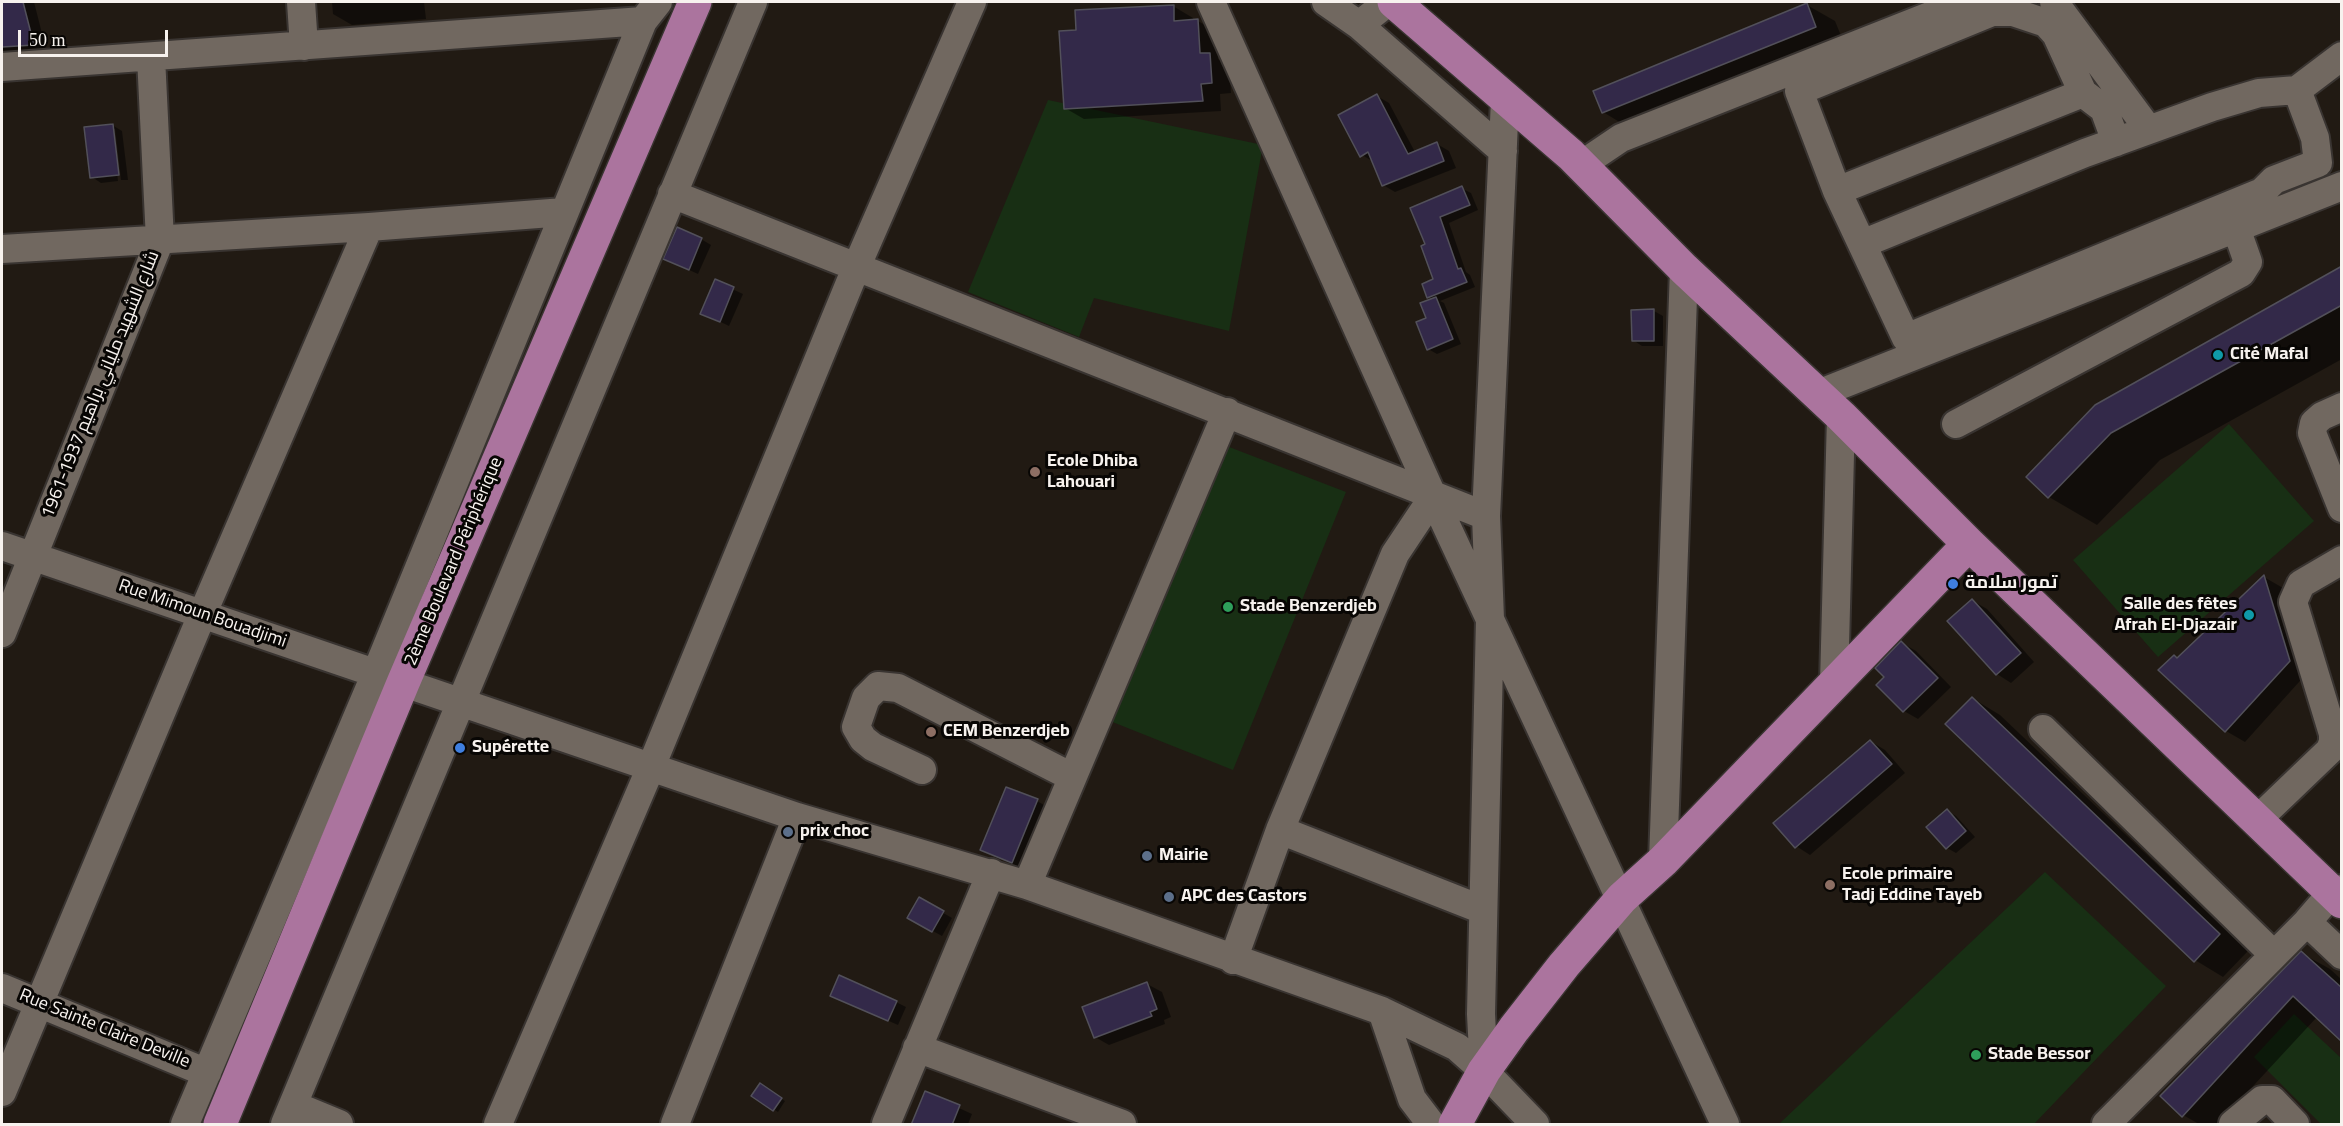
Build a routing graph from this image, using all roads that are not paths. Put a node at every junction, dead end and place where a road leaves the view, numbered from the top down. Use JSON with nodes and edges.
{"nodes":[{"id":1,"x":301,"y":2,"type":"edge"},
{"id":2,"x":695,"y":2,"type":"edge"},
{"id":3,"x":715,"y":2,"type":"edge"},
{"id":4,"x":753,"y":2,"type":"edge"},
{"id":5,"x":972,"y":2,"type":"edge"},
{"id":6,"x":1211,"y":2,"type":"edge"},
{"id":7,"x":1326,"y":2,"type":"edge"},
{"id":8,"x":1388,"y":2,"type":"edge"},
{"id":9,"x":1394,"y":2,"type":"edge"},
{"id":10,"x":1965,"y":2,"type":"edge"},
{"id":11,"x":2054,"y":2,"type":"edge"},
{"id":12,"x":651,"y":11,"type":"edge"},
{"id":13,"x":1359,"y":25,"type":"junction"},
{"id":14,"x":304,"y":46,"type":"junction"},
{"id":15,"x":2342,"y":56,"type":"edge"},
{"id":16,"x":151,"y":57,"type":"junction"},
{"id":17,"x":2,"y":67,"type":"edge"},
{"id":18,"x":2297,"y":90,"type":"junction"},
{"id":19,"x":2083,"y":93,"type":"junction"},
{"id":20,"x":1505,"y":100,"type":"junction"},
{"id":21,"x":2149,"y":130,"type":"junction"},
{"id":22,"x":2116,"y":142,"type":"junction"},
{"id":23,"x":1503,"y":151,"type":"junction"},
{"id":24,"x":1581,"y":165,"type":"junction"},
{"id":25,"x":2342,"y":186,"type":"edge"},
{"id":26,"x":1837,"y":191,"type":"junction"},
{"id":27,"x":672,"y":194,"type":"junction"},
{"id":28,"x":564,"y":212,"type":"junction"},
{"id":29,"x":369,"y":227,"type":"junction"},
{"id":30,"x":2236,"y":228,"type":"junction"},
{"id":31,"x":160,"y":240,"type":"junction"},
{"id":32,"x":1862,"y":244,"type":"junction"},
{"id":33,"x":2,"y":249,"type":"edge"},
{"id":34,"x":856,"y":268,"type":"junction"},
{"id":35,"x":1684,"y":268,"type":"junction"},
{"id":36,"x":1830,"y":405,"type":"junction"},
{"id":37,"x":2342,"y":406,"type":"edge"},
{"id":38,"x":1227,"y":412,"type":"junction"},
{"id":39,"x":1956,"y":424,"type":"dead end"},
{"id":40,"x":1433,"y":497,"type":"junction"},
{"id":41,"x":2342,"y":507,"type":"edge"},
{"id":42,"x":1486,"y":516,"type":"junction"},
{"id":43,"x":1969,"y":544,"type":"junction"},
{"id":44,"x":2,"y":546,"type":"edge"},
{"id":45,"x":34,"y":558,"type":"junction"},
{"id":46,"x":2342,"y":560,"type":"edge"},
{"id":47,"x":202,"y":615,"type":"junction"},
{"id":48,"x":1490,"y":619,"type":"junction"},
{"id":49,"x":2,"y":633,"type":"edge"},
{"id":50,"x":401,"y":682,"type":"junction"},
{"id":51,"x":1834,"y":684,"type":"junction"},
{"id":52,"x":462,"y":704,"type":"junction"},
{"id":53,"x":2043,"y":729,"type":"dead end"},
{"id":54,"x":651,"y":767,"type":"junction"},
{"id":55,"x":922,"y":770,"type":"dead end"},
{"id":56,"x":1072,"y":777,"type":"junction"},
{"id":57,"x":797,"y":817,"type":"junction"},
{"id":58,"x":2256,"y":821,"type":"junction"},
{"id":59,"x":1280,"y":830,"type":"junction"},
{"id":60,"x":1663,"y":861,"type":"junction"},
{"id":61,"x":991,"y":873,"type":"junction"},
{"id":62,"x":1027,"y":885,"type":"junction"},
{"id":63,"x":2338,"y":895,"type":"edge"},
{"id":64,"x":1622,"y":898,"type":"junction"},
{"id":65,"x":1483,"y":910,"type":"junction"},
{"id":66,"x":2307,"y":922,"type":"junction"},
{"id":67,"x":2274,"y":955,"type":"junction"},
{"id":68,"x":2342,"y":955,"type":"edge"},
{"id":69,"x":1233,"y":960,"type":"junction"},
{"id":70,"x":2,"y":988,"type":"edge"},
{"id":71,"x":38,"y":1003,"type":"junction"},
{"id":72,"x":1382,"y":1011,"type":"junction"},
{"id":73,"x":917,"y":1048,"type":"junction"},
{"id":74,"x":1484,"y":1071,"type":"junction"},
{"id":75,"x":207,"y":1073,"type":"junction"},
{"id":76,"x":2,"y":1092,"type":"edge"},
{"id":77,"x":289,"y":1115,"type":"edge"},
{"id":78,"x":1088,"y":1119,"type":"edge"},
{"id":79,"x":2122,"y":1119,"type":"edge"},
{"id":80,"x":185,"y":1125,"type":"edge"},
{"id":81,"x":220,"y":1125,"type":"edge"},
{"id":82,"x":242,"y":1125,"type":"edge"},
{"id":83,"x":339,"y":1125,"type":"edge"},
{"id":84,"x":498,"y":1125,"type":"edge"},
{"id":85,"x":675,"y":1125,"type":"edge"},
{"id":86,"x":886,"y":1125,"type":"edge"},
{"id":87,"x":1122,"y":1125,"type":"edge"},
{"id":88,"x":1431,"y":1125,"type":"edge"},
{"id":89,"x":1455,"y":1125,"type":"edge"},
{"id":90,"x":1484,"y":1125,"type":"edge"},
{"id":91,"x":1534,"y":1125,"type":"edge"},
{"id":92,"x":1725,"y":1125,"type":"edge"},
{"id":93,"x":2233,"y":1125,"type":"edge"},
{"id":94,"x":2295,"y":1125,"type":"edge"}],
"edges":[{"from":1,"to":14,"type":"street"},
{"from":2,"to":50,"type":"main road","name":"2ème Boulevard Périphérique"},
{"from":3,"to":50,"type":"main road","name":"2ème Boulevard Périphérique"},
{"from":4,"to":27,"type":"street"},
{"from":5,"to":34,"type":"street"},
{"from":6,"to":40,"type":"street"},
{"from":7,"to":13,"type":"street"},
{"from":8,"to":13,"type":"street"},
{"from":9,"to":20,"type":"main road"},
{"from":10,"to":24,"type":"street"},
{"from":11,"to":21,"type":"street"},
{"from":12,"to":14,"type":"street"},
{"from":12,"to":28,"type":"street"},
{"from":13,"to":23,"type":"street"},
{"from":14,"to":16,"type":"street"},
{"from":15,"to":18,"type":"street"},
{"from":16,"to":17,"type":"street"},
{"from":16,"to":31,"type":"street","name":"شارع الشهيد ملياني براهيم 1937-1961"},
{"from":18,"to":21,"type":"street"},
{"from":18,"to":32,"type":"street"},
{"from":19,"to":22,"type":"street"},
{"from":19,"to":26,"type":"street"},
{"from":19,"to":26,"type":"street"},
{"from":20,"to":23,"type":"street"},
{"from":20,"to":24,"type":"main road"},
{"from":21,"to":22,"type":"street"},
{"from":22,"to":32,"type":"street"},
{"from":23,"to":42,"type":"street"},
{"from":24,"to":35,"type":"main road"},
{"from":25,"to":30,"type":"street"},
{"from":26,"to":32,"type":"street"},
{"from":27,"to":34,"type":"street"},
{"from":27,"to":52,"type":"street"},
{"from":28,"to":29,"type":"street"},
{"from":28,"to":50,"type":"street"},
{"from":29,"to":31,"type":"street"},
{"from":29,"to":47,"type":"street"},
{"from":30,"to":36,"type":"street"},
{"from":30,"to":39,"type":"street"},
{"from":31,"to":33,"type":"street"},
{"from":31,"to":45,"type":"street","name":"شارع الشهيد ملياني براهيم 1937-1961"},
{"from":34,"to":38,"type":"street"},
{"from":34,"to":54,"type":"street"},
{"from":35,"to":36,"type":"main road"},
{"from":35,"to":60,"type":"street"},
{"from":36,"to":43,"type":"main road"},
{"from":36,"to":51,"type":"street"},
{"from":37,"to":41,"type":"street"},
{"from":38,"to":40,"type":"street"},
{"from":38,"to":56,"type":"street"},
{"from":40,"to":42,"type":"street"},
{"from":40,"to":48,"type":"street"},
{"from":40,"to":59,"type":"street"},
{"from":42,"to":48,"type":"street"},
{"from":43,"to":51,"type":"main road"},
{"from":43,"to":58,"type":"main road"},
{"from":44,"to":45,"type":"street","name":"Rue Mimoun Bouadjimi"},
{"from":45,"to":47,"type":"street","name":"Rue Mimoun Bouadjimi"},
{"from":45,"to":49,"type":"street","name":"شارع الشهيد ملياني براهيم 1937-1961"},
{"from":46,"to":58,"type":"street"},
{"from":47,"to":50,"type":"street","name":"Rue Mimoun Bouadjimi"},
{"from":47,"to":71,"type":"street"},
{"from":48,"to":64,"type":"street"},
{"from":48,"to":65,"type":"street"},
{"from":50,"to":52,"type":"street","name":"Rue Mimoun Bouadjimi"},
{"from":50,"to":75,"type":"street"},
{"from":50,"to":81,"type":"main road","name":"2ème Boulevard Périphérique"},
{"from":50,"to":82,"type":"main road","name":"2ème Boulevard Périphérique"},
{"from":51,"to":60,"type":"main road"},
{"from":52,"to":54,"type":"street","name":"Rue Mimoun Bouadjimi"},
{"from":52,"to":77,"type":"street"},
{"from":53,"to":67,"type":"street"},
{"from":54,"to":57,"type":"street","name":"Rue Mimoun Bouadjimi"},
{"from":54,"to":84,"type":"street"},
{"from":55,"to":56,"type":"street"},
{"from":56,"to":62,"type":"street"},
{"from":57,"to":61,"type":"street","name":"Rue Mimoun Bouadjimi"},
{"from":57,"to":85,"type":"street"},
{"from":58,"to":63,"type":"main road"},
{"from":59,"to":65,"type":"street"},
{"from":59,"to":69,"type":"street"},
{"from":60,"to":64,"type":"main road"},
{"from":61,"to":62,"type":"street","name":"Rue Mimoun Bouadjimi"},
{"from":61,"to":73,"type":"street"},
{"from":62,"to":69,"type":"street","name":"Rue Mimoun Bouadjimi"},
{"from":63,"to":66,"type":"street"},
{"from":64,"to":74,"type":"main road"},
{"from":64,"to":92,"type":"street"},
{"from":65,"to":74,"type":"street"},
{"from":66,"to":67,"type":"street"},
{"from":66,"to":68,"type":"street"},
{"from":67,"to":79,"type":"street"},
{"from":69,"to":72,"type":"street","name":"Rue Mimoun Bouadjimi"},
{"from":70,"to":71,"type":"street","name":"Rue Sainte Claire Deville"},
{"from":71,"to":75,"type":"street","name":"Rue Sainte Claire Deville"},
{"from":71,"to":76,"type":"street"},
{"from":72,"to":74,"type":"street","name":"Rue Mimoun Bouadjimi"},
{"from":72,"to":88,"type":"street"},
{"from":73,"to":78,"type":"street"},
{"from":73,"to":86,"type":"street"},
{"from":74,"to":89,"type":"main road"},
{"from":74,"to":90,"type":"main road"},
{"from":74,"to":91,"type":"street","name":"Rue Mimoun Bouadjimi"},
{"from":75,"to":80,"type":"street"},
{"from":77,"to":83,"type":"street"},
{"from":78,"to":87,"type":"street"},
{"from":93,"to":94,"type":"street"}]}
